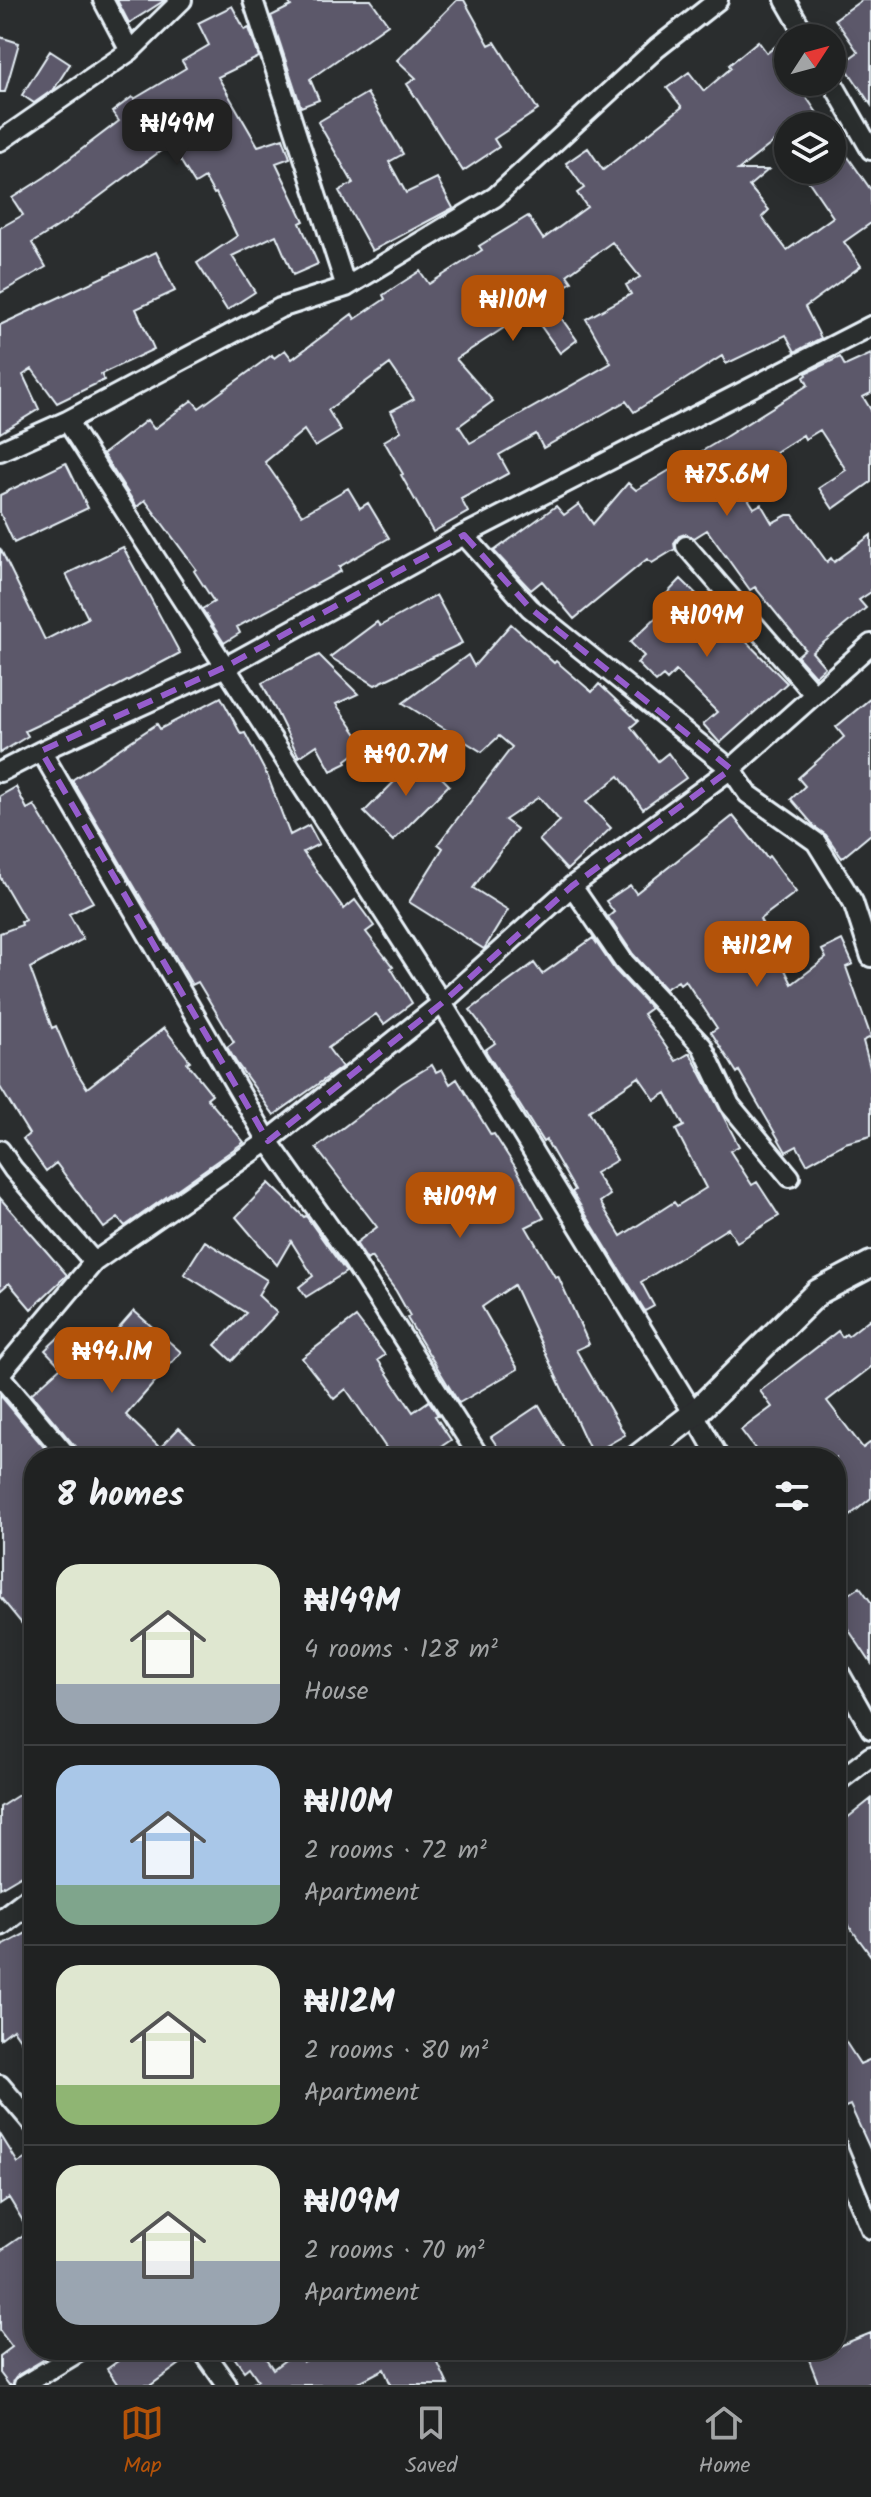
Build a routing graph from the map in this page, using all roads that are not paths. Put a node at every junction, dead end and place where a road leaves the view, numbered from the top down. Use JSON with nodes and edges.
{"nodes":[{"id":1,"x":103,"y":0,"type":"edge"},
{"id":2,"x":182,"y":0,"type":"edge"},
{"id":3,"x":253,"y":0,"type":"edge"},
{"id":4,"x":718,"y":0,"type":"edge"},
{"id":5,"x":785,"y":0,"type":"edge"},
{"id":6,"x":799,"y":24,"type":"edge"},
{"id":7,"x":130,"y":51,"type":"junction"},
{"id":8,"x":840,"y":96,"type":"edge"},
{"id":9,"x":0,"y":141,"type":"edge"},
{"id":10,"x":871,"y":150,"type":"edge"},
{"id":11,"x":346,"y":287,"type":"junction"},
{"id":12,"x":871,"y":326,"type":"edge"},
{"id":13,"x":67,"y":421,"type":"junction"},
{"id":14,"x":0,"y":451,"type":"edge"},
{"id":15,"x":464,"y":535,"type":"junction"},
{"id":16,"x":686,"y":546,"type":"dead end"},
{"id":17,"x":871,"y":644,"type":"edge"},
{"id":18,"x":225,"y":667,"type":"junction"},
{"id":19,"x":814,"y":694,"type":"junction"},
{"id":20,"x":41,"y":751,"type":"junction"},
{"id":21,"x":731,"y":769,"type":"junction"},
{"id":22,"x":0,"y":772,"type":"edge"},
{"id":23,"x":572,"y":886,"type":"junction"},
{"id":24,"x":871,"y":957,"type":"edge"},
{"id":25,"x":442,"y":1003,"type":"junction"},
{"id":26,"x":268,"y":1141,"type":"junction"},
{"id":27,"x":0,"y":1150,"type":"edge"},
{"id":28,"x":790,"y":1177,"type":"dead end"},
{"id":29,"x":94,"y":1262,"type":"junction"},
{"id":30,"x":871,"y":1264,"type":"edge"},
{"id":31,"x":0,"y":1375,"type":"edge"},
{"id":32,"x":694,"y":1414,"type":"junction"},
{"id":33,"x":61,"y":1448,"type":"edge"},
{"id":34,"x":474,"y":1448,"type":"edge"},
{"id":35,"x":650,"y":1448,"type":"edge"},
{"id":36,"x":713,"y":1448,"type":"edge"},
{"id":37,"x":846,"y":1685,"type":"edge"},
{"id":38,"x":871,"y":1729,"type":"edge"},
{"id":39,"x":871,"y":1756,"type":"edge"},
{"id":40,"x":846,"y":1775,"type":"edge"},
{"id":41,"x":24,"y":1905,"type":"edge"},
{"id":42,"x":0,"y":1923,"type":"edge"},
{"id":43,"x":0,"y":2085,"type":"edge"},
{"id":44,"x":24,"y":2113,"type":"edge"},
{"id":45,"x":846,"y":2170,"type":"edge"},
{"id":46,"x":871,"y":2229,"type":"edge"},
{"id":47,"x":65,"y":2360,"type":"edge"},
{"id":48,"x":209,"y":2360,"type":"edge"},
{"id":49,"x":24,"y":2385,"type":"edge"},
{"id":50,"x":227,"y":2385,"type":"edge"}],
"edges":[{"from":1,"to":7,"type":"street"},
{"from":2,"to":7,"type":"street"},
{"from":3,"to":11,"type":"street"},
{"from":4,"to":11,"type":"street"},
{"from":5,"to":6,"type":"street"},
{"from":7,"to":9,"type":"street"},
{"from":8,"to":10,"type":"street"},
{"from":11,"to":13,"type":"street"},
{"from":12,"to":15,"type":"street"},
{"from":13,"to":14,"type":"street"},
{"from":13,"to":18,"type":"street"},
{"from":15,"to":18,"type":"street"},
{"from":15,"to":21,"type":"street"},
{"from":16,"to":19,"type":"street"},
{"from":17,"to":19,"type":"street"},
{"from":18,"to":20,"type":"street"},
{"from":18,"to":25,"type":"street"},
{"from":19,"to":21,"type":"street"},
{"from":20,"to":22,"type":"street"},
{"from":20,"to":26,"type":"street"},
{"from":21,"to":23,"type":"street"},
{"from":21,"to":24,"type":"street"},
{"from":23,"to":25,"type":"street"},
{"from":23,"to":28,"type":"street"},
{"from":25,"to":26,"type":"street"},
{"from":25,"to":32,"type":"street"},
{"from":26,"to":29,"type":"street"},
{"from":26,"to":34,"type":"street"},
{"from":27,"to":29,"type":"street"},
{"from":29,"to":31,"type":"street"},
{"from":30,"to":32,"type":"street"},
{"from":31,"to":33,"type":"street"},
{"from":32,"to":35,"type":"street"},
{"from":32,"to":36,"type":"street"},
{"from":37,"to":38,"type":"street"},
{"from":39,"to":40,"type":"street"},
{"from":41,"to":42,"type":"street"},
{"from":43,"to":44,"type":"street"},
{"from":45,"to":46,"type":"street"},
{"from":47,"to":49,"type":"street"},
{"from":48,"to":50,"type":"street"}]}
